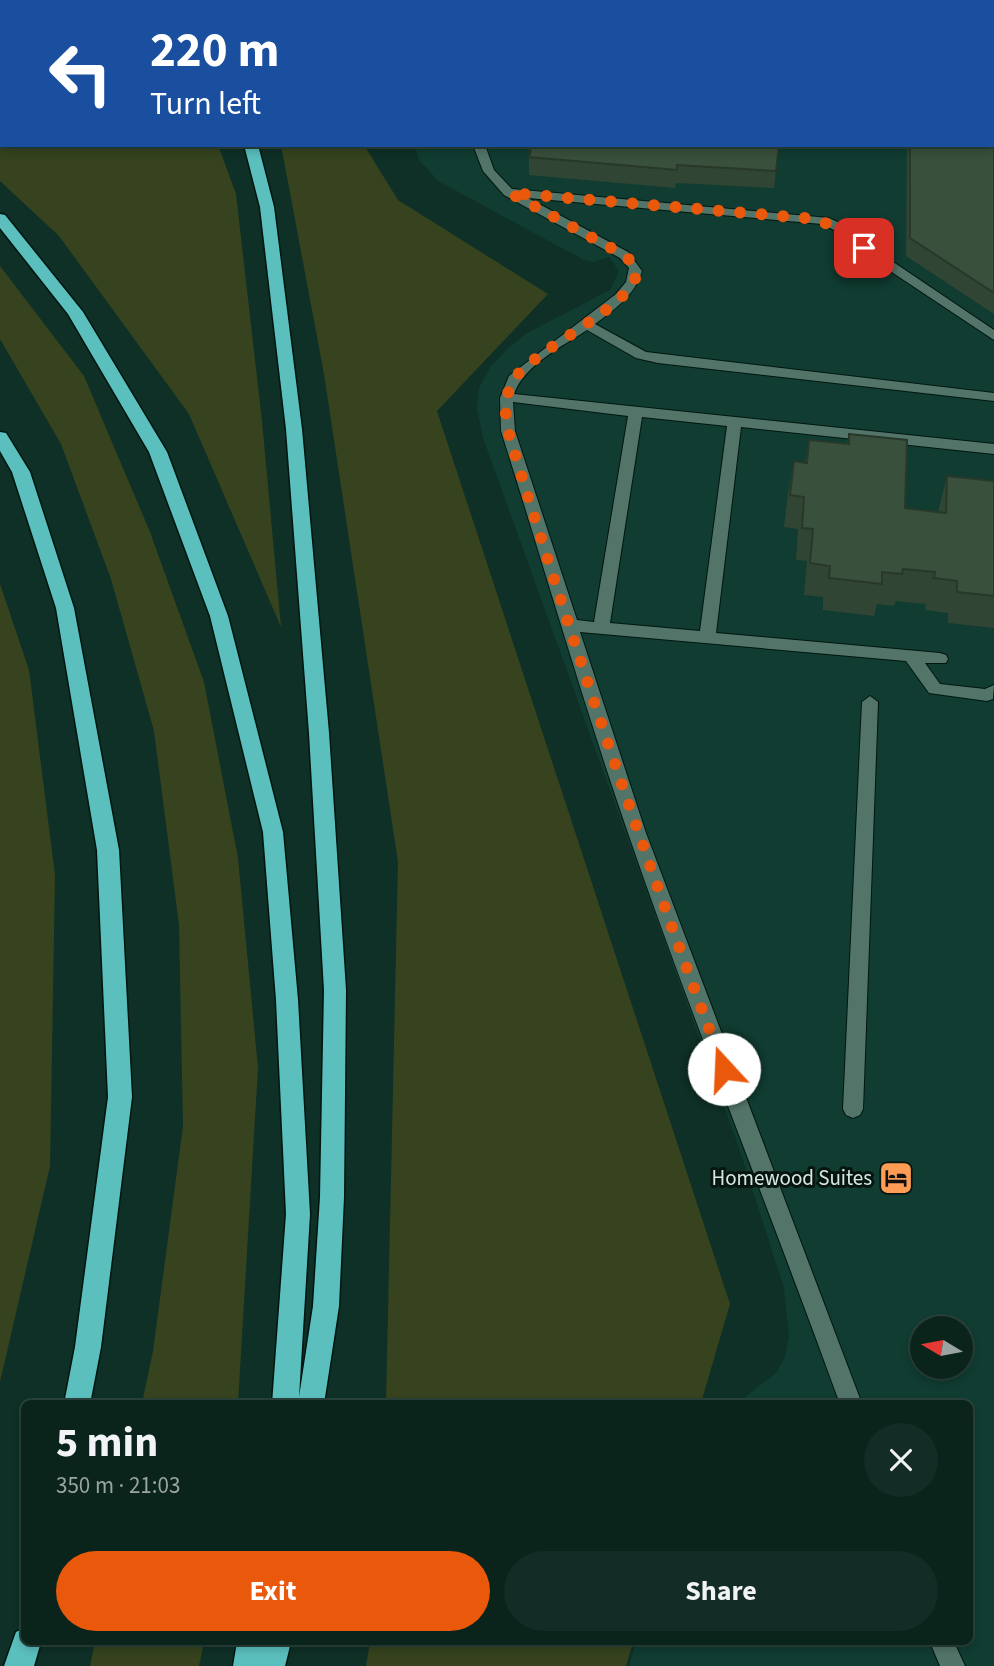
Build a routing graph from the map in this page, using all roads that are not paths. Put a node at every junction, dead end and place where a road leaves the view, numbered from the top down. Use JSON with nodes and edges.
{"nodes":[{"id":1,"x":252,"y":147,"type":"edge"},
{"id":2,"x":479,"y":147,"type":"edge"},
{"id":3,"x":510,"y":193,"type":"junction"},
{"id":4,"x":0,"y":218,"type":"edge"},
{"id":5,"x":586,"y":324,"type":"junction"},
{"id":6,"x":994,"y":336,"type":"edge"},
{"id":7,"x":507,"y":397,"type":"junction"},
{"id":8,"x":994,"y":397,"type":"edge"},
{"id":9,"x":636,"y":412,"type":"junction"},
{"id":10,"x":735,"y":422,"type":"junction"},
{"id":11,"x":0,"y":437,"type":"edge"},
{"id":12,"x":994,"y":449,"type":"edge"},
{"id":13,"x":569,"y":625,"type":"junction"},
{"id":14,"x":601,"y":628,"type":"junction"},
{"id":15,"x":707,"y":638,"type":"junction"},
{"id":16,"x":911,"y":656,"type":"junction"},
{"id":17,"x":940,"y":659,"type":"dead end"},
{"id":18,"x":994,"y":691,"type":"edge"},
{"id":19,"x":870,"y":702,"type":"dead end"},
{"id":20,"x":853,"y":1110,"type":"dead end"},
{"id":21,"x":78,"y":1400,"type":"edge"},
{"id":22,"x":285,"y":1400,"type":"edge"},
{"id":23,"x":312,"y":1400,"type":"edge"},
{"id":24,"x":849,"y":1400,"type":"edge"},
{"id":25,"x":25,"y":1645,"type":"edge"},
{"id":26,"x":252,"y":1645,"type":"edge"},
{"id":27,"x":275,"y":1645,"type":"edge"},
{"id":28,"x":943,"y":1645,"type":"edge"},
{"id":29,"x":19,"y":1666,"type":"edge"},
{"id":30,"x":248,"y":1666,"type":"edge"},
{"id":31,"x":270,"y":1666,"type":"edge"},
{"id":32,"x":953,"y":1666,"type":"edge"}],
"edges":[{"from":1,"to":23,"type":"highway"},
{"from":2,"to":3,"type":"lane"},
{"from":3,"to":5,"type":"lane"},
{"from":3,"to":6,"type":"lane"},
{"from":4,"to":22,"type":"highway"},
{"from":5,"to":7,"type":"lane"},
{"from":5,"to":8,"type":"lane"},
{"from":7,"to":9,"type":"lane"},
{"from":7,"to":13,"type":"lane"},
{"from":9,"to":10,"type":"lane"},
{"from":9,"to":14,"type":"lane"},
{"from":10,"to":12,"type":"lane"},
{"from":10,"to":15,"type":"lane"},
{"from":11,"to":21,"type":"highway"},
{"from":13,"to":14,"type":"lane"},
{"from":13,"to":24,"type":"lane"},
{"from":14,"to":15,"type":"lane"},
{"from":15,"to":16,"type":"lane"},
{"from":16,"to":17,"type":"lane"},
{"from":16,"to":18,"type":"lane"},
{"from":19,"to":20,"type":"lane"},
{"from":25,"to":29,"type":"highway"},
{"from":26,"to":30,"type":"highway"},
{"from":27,"to":31,"type":"highway"},
{"from":28,"to":32,"type":"lane"}]}
